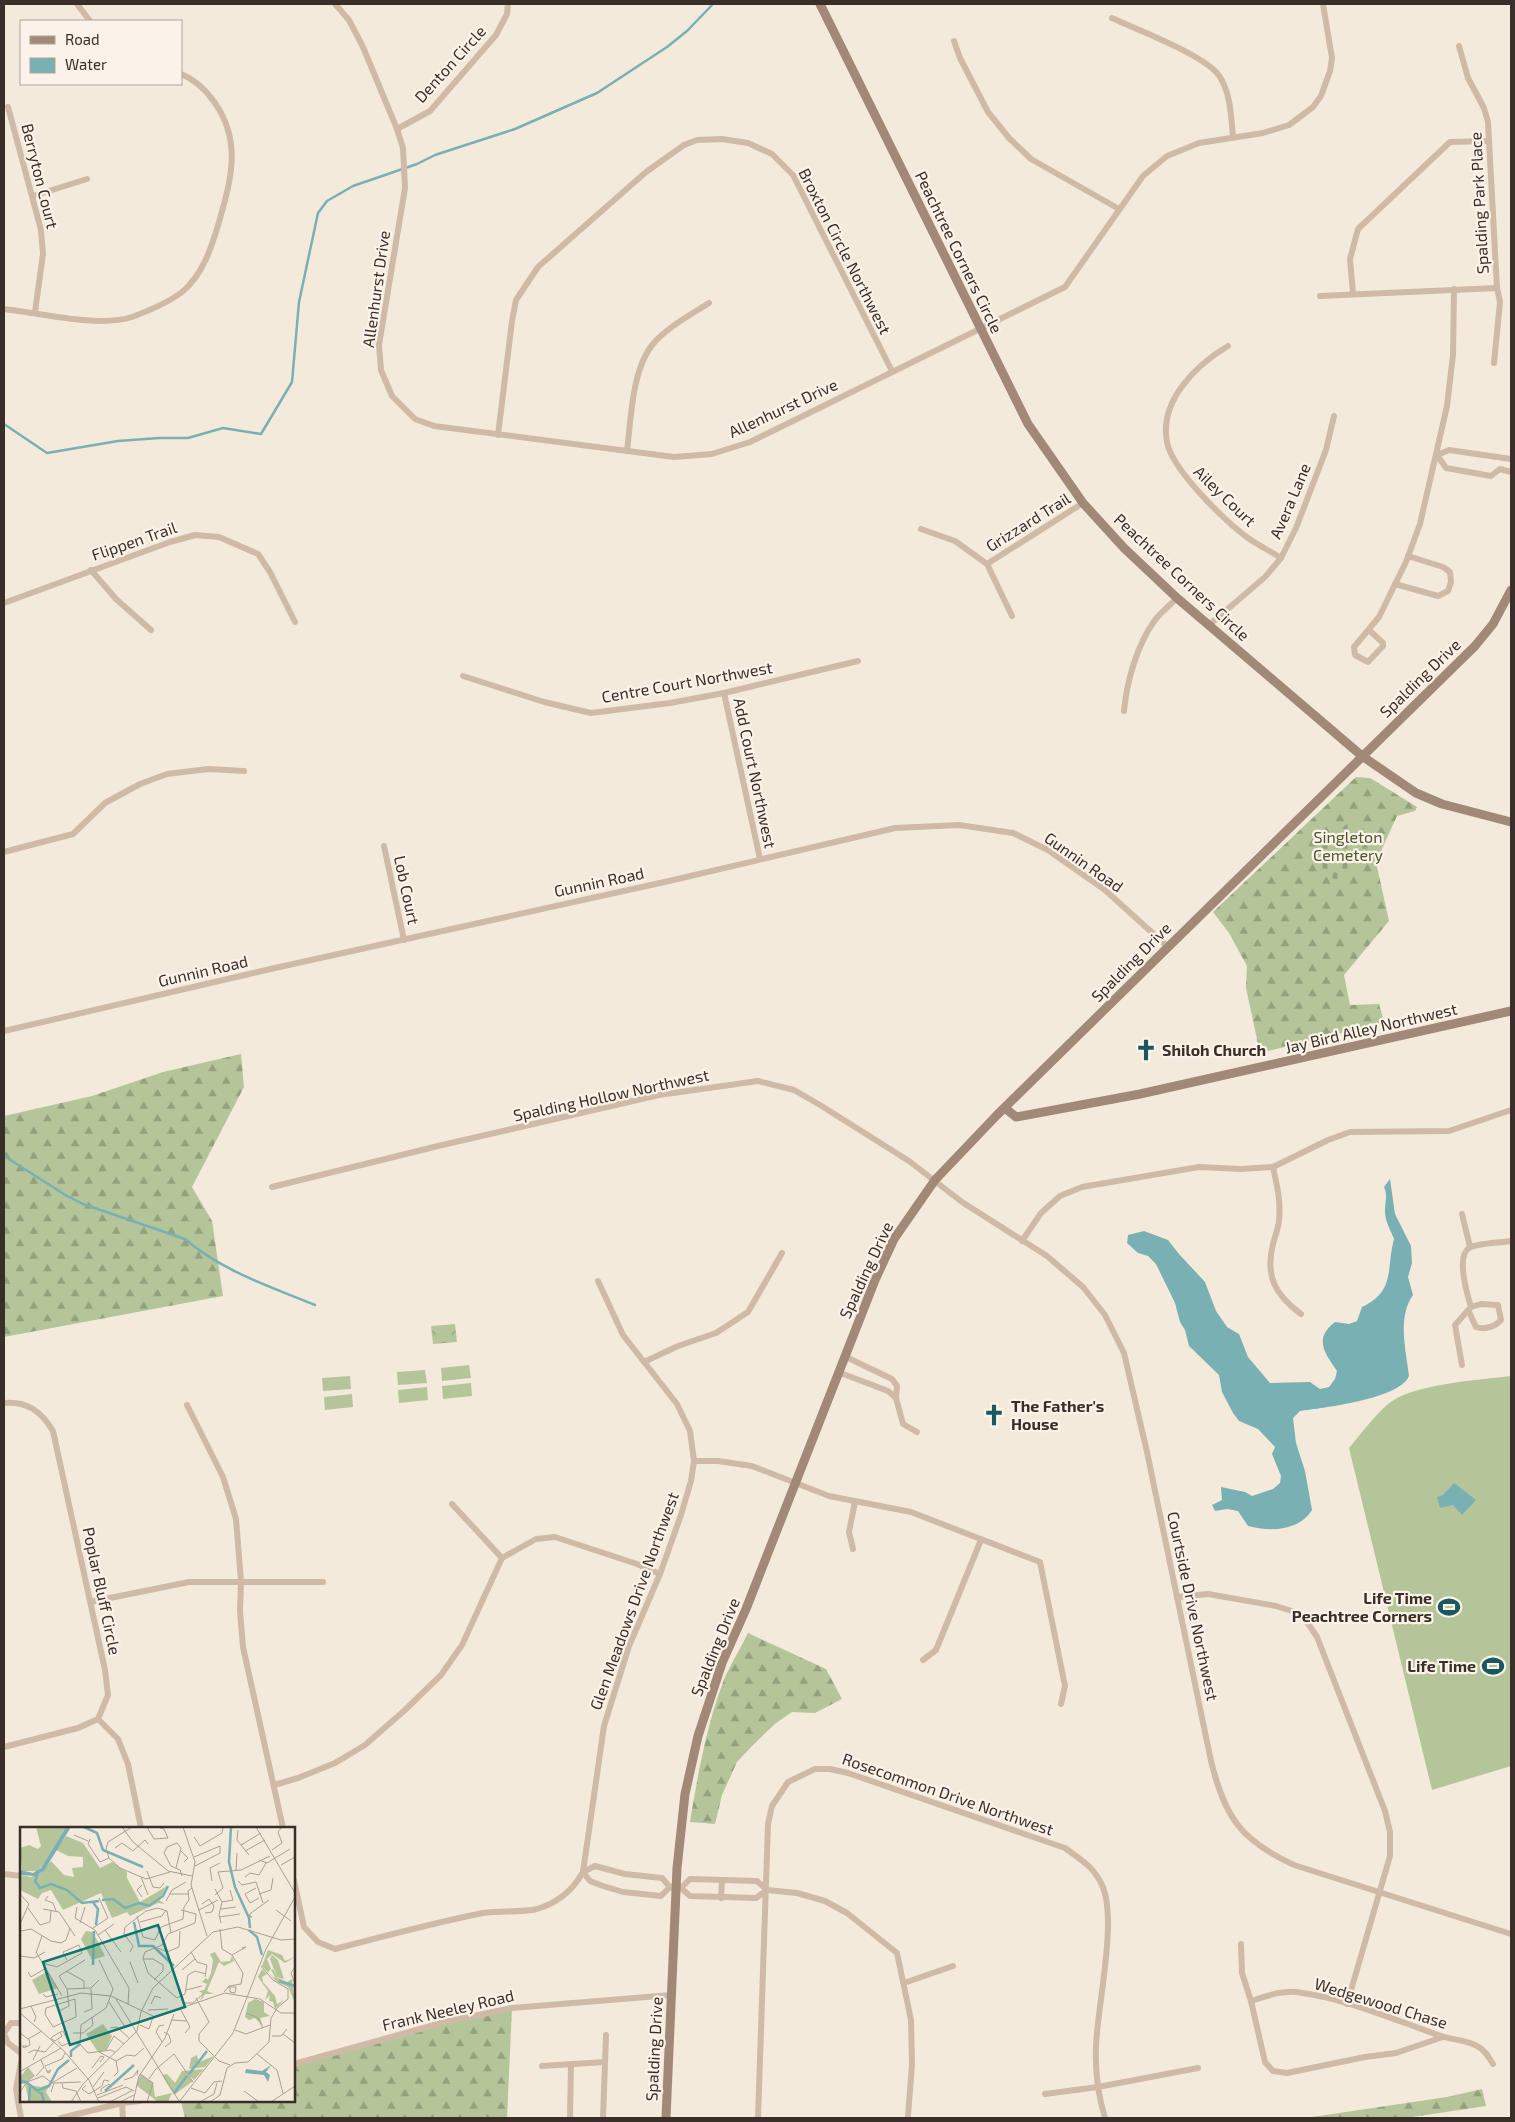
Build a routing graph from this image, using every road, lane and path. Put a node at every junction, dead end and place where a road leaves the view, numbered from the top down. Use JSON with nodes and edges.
{"nodes":[{"id":1,"x":77,"y":4,"type":"edge"},
{"id":2,"x":335,"y":4,"type":"edge"},
{"id":3,"x":508,"y":4,"type":"edge"},
{"id":4,"x":820,"y":4,"type":"edge"},
{"id":5,"x":1323,"y":4,"type":"edge"},
{"id":6,"x":1112,"y":18,"type":"dead end"},
{"id":7,"x":89,"y":20,"type":"edge"},
{"id":8,"x":954,"y":41,"type":"dead end"},
{"id":9,"x":1459,"y":46,"type":"dead end"},
{"id":10,"x":182,"y":74,"type":"edge"},
{"id":11,"x":8,"y":107,"type":"dead end"},
{"id":12,"x":397,"y":129,"type":"junction"},
{"id":13,"x":1233,"y":137,"type":"junction"},
{"id":14,"x":1489,"y":141,"type":"junction"},
{"id":15,"x":88,"y":179,"type":"dead end"},
{"id":16,"x":33,"y":196,"type":"junction"},
{"id":17,"x":1119,"y":208,"type":"junction"},
{"id":18,"x":1497,"y":288,"type":"junction"},
{"id":19,"x":1454,"y":289,"type":"junction"},
{"id":20,"x":1353,"y":293,"type":"junction"},
{"id":21,"x":1320,"y":296,"type":"dead end"},
{"id":22,"x":709,"y":303,"type":"dead end"},
{"id":23,"x":4,"y":309,"type":"edge"},
{"id":24,"x":36,"y":312,"type":"junction"},
{"id":25,"x":980,"y":330,"type":"junction"},
{"id":26,"x":1228,"y":346,"type":"dead end"},
{"id":27,"x":1494,"y":363,"type":"dead end"},
{"id":28,"x":892,"y":371,"type":"junction"},
{"id":29,"x":1334,"y":416,"type":"dead end"},
{"id":30,"x":498,"y":434,"type":"junction"},
{"id":31,"x":627,"y":451,"type":"junction"},
{"id":32,"x":1437,"y":455,"type":"junction"},
{"id":33,"x":1502,"y":458,"type":"junction"},
{"id":34,"x":1511,"y":459,"type":"edge"},
{"id":35,"x":1500,"y":469,"type":"junction"},
{"id":36,"x":1511,"y":472,"type":"edge"},
{"id":37,"x":1083,"y":503,"type":"junction"},
{"id":38,"x":921,"y":529,"type":"dead end"},
{"id":39,"x":1408,"y":556,"type":"junction"},
{"id":40,"x":1281,"y":558,"type":"junction"},
{"id":41,"x":987,"y":564,"type":"junction"},
{"id":42,"x":91,"y":570,"type":"junction"},
{"id":43,"x":1395,"y":584,"type":"junction"},
{"id":44,"x":1511,"y":590,"type":"edge"},
{"id":45,"x":1177,"y":598,"type":"junction"},
{"id":46,"x":4,"y":603,"type":"edge"},
{"id":47,"x":1012,"y":616,"type":"dead end"},
{"id":48,"x":295,"y":622,"type":"dead end"},
{"id":49,"x":1208,"y":625,"type":"junction"},
{"id":50,"x":151,"y":630,"type":"dead end"},
{"id":51,"x":1369,"y":630,"type":"junction"},
{"id":52,"x":858,"y":660,"type":"dead end"},
{"id":53,"x":463,"y":676,"type":"dead end"},
{"id":54,"x":724,"y":693,"type":"junction"},
{"id":55,"x":1124,"y":711,"type":"dead end"},
{"id":56,"x":1362,"y":756,"type":"junction"},
{"id":57,"x":244,"y":771,"type":"dead end"},
{"id":58,"x":1511,"y":822,"type":"edge"},
{"id":59,"x":384,"y":846,"type":"dead end"},
{"id":60,"x":4,"y":852,"type":"edge"},
{"id":61,"x":760,"y":859,"type":"junction"},
{"id":62,"x":404,"y":940,"type":"junction"},
{"id":63,"x":1168,"y":947,"type":"junction"},
{"id":64,"x":1511,"y":1011,"type":"edge"},
{"id":65,"x":4,"y":1031,"type":"edge"},
{"id":66,"x":1005,"y":1108,"type":"junction"},
{"id":67,"x":1511,"y":1110,"type":"edge"},
{"id":68,"x":1273,"y":1167,"type":"junction"},
{"id":69,"x":935,"y":1180,"type":"junction"},
{"id":70,"x":272,"y":1187,"type":"dead end"},
{"id":71,"x":1462,"y":1214,"type":"dead end"},
{"id":72,"x":1022,"y":1241,"type":"junction"},
{"id":73,"x":1511,"y":1241,"type":"edge"},
{"id":74,"x":1470,"y":1247,"type":"junction"},
{"id":75,"x":782,"y":1253,"type":"dead end"},
{"id":76,"x":598,"y":1281,"type":"dead end"},
{"id":77,"x":1470,"y":1309,"type":"junction"},
{"id":78,"x":1301,"y":1314,"type":"dead end"},
{"id":79,"x":844,"y":1356,"type":"junction"},
{"id":80,"x":644,"y":1362,"type":"junction"},
{"id":81,"x":1462,"y":1366,"type":"dead end"},
{"id":82,"x":838,"y":1372,"type":"junction"},
{"id":83,"x":896,"y":1398,"type":"junction"},
{"id":84,"x":4,"y":1403,"type":"edge"},
{"id":85,"x":187,"y":1405,"type":"dead end"},
{"id":86,"x":917,"y":1432,"type":"dead end"},
{"id":87,"x":694,"y":1460,"type":"junction"},
{"id":88,"x":795,"y":1483,"type":"junction"},
{"id":89,"x":855,"y":1502,"type":"junction"},
{"id":90,"x":452,"y":1504,"type":"dead end"},
{"id":91,"x":981,"y":1540,"type":"junction"},
{"id":92,"x":852,"y":1549,"type":"dead end"},
{"id":93,"x":502,"y":1558,"type":"junction"},
{"id":94,"x":660,"y":1574,"type":"junction"},
{"id":95,"x":241,"y":1581,"type":"junction"},
{"id":96,"x":323,"y":1582,"type":"dead end"},
{"id":97,"x":1177,"y":1597,"type":"junction"},
{"id":98,"x":90,"y":1602,"type":"junction"},
{"id":99,"x":923,"y":1660,"type":"dead end"},
{"id":100,"x":1061,"y":1704,"type":"dead end"},
{"id":101,"x":98,"y":1718,"type":"junction"},
{"id":102,"x":4,"y":1747,"type":"edge"},
{"id":103,"x":274,"y":1785,"type":"junction"},
{"id":104,"x":141,"y":1827,"type":"edge"},
{"id":105,"x":283,"y":1827,"type":"edge"},
{"id":106,"x":583,"y":1872,"type":"junction"},
{"id":107,"x":4,"y":1874,"type":"edge"},
{"id":108,"x":20,"y":1876,"type":"edge"},
{"id":109,"x":722,"y":1880,"type":"junction"},
{"id":110,"x":295,"y":1885,"type":"edge"},
{"id":111,"x":676,"y":1887,"type":"junction"},
{"id":112,"x":767,"y":1890,"type":"junction"},
{"id":113,"x":1380,"y":1893,"type":"junction"},
{"id":114,"x":721,"y":1898,"type":"junction"},
{"id":115,"x":1511,"y":1934,"type":"edge"},
{"id":116,"x":1241,"y":1944,"type":"dead end"},
{"id":117,"x":953,"y":1966,"type":"dead end"},
{"id":118,"x":904,"y":1983,"type":"junction"},
{"id":119,"x":671,"y":1995,"type":"junction"},
{"id":120,"x":1251,"y":2001,"type":"junction"},
{"id":121,"x":1347,"y":2004,"type":"junction"},
{"id":122,"x":20,"y":2023,"type":"edge"},
{"id":123,"x":4,"y":2034,"type":"edge"},
{"id":124,"x":606,"y":2035,"type":"dead end"},
{"id":125,"x":1443,"y":2037,"type":"junction"},
{"id":126,"x":20,"y":2052,"type":"edge"},
{"id":127,"x":605,"y":2062,"type":"junction"},
{"id":128,"x":295,"y":2064,"type":"edge"},
{"id":129,"x":571,"y":2064,"type":"junction"},
{"id":130,"x":1493,"y":2064,"type":"dead end"},
{"id":131,"x":542,"y":2066,"type":"dead end"},
{"id":132,"x":20,"y":2067,"type":"edge"},
{"id":133,"x":1198,"y":2068,"type":"dead end"},
{"id":134,"x":1098,"y":2087,"type":"junction"},
{"id":135,"x":1045,"y":2094,"type":"dead end"},
{"id":136,"x":130,"y":2102,"type":"edge"},
{"id":137,"x":122,"y":2103,"type":"junction"},
{"id":138,"x":908,"y":2116,"type":"dead end"},
{"id":139,"x":20,"y":2118,"type":"edge"},
{"id":140,"x":60,"y":2118,"type":"edge"},
{"id":141,"x":123,"y":2118,"type":"edge"},
{"id":142,"x":570,"y":2118,"type":"edge"},
{"id":143,"x":603,"y":2118,"type":"edge"},
{"id":144,"x":666,"y":2118,"type":"edge"},
{"id":145,"x":758,"y":2118,"type":"edge"},
{"id":146,"x":1105,"y":2118,"type":"edge"}],
"edges":[{"from":1,"to":7,"type":"street"},
{"from":2,"to":12,"type":"street","name":"Allenhurst Drive"},
{"from":3,"to":12,"type":"street","name":"Denton Circle"},
{"from":4,"to":25,"type":"main road","name":"Peachtree Corners Circle"},
{"from":5,"to":13,"type":"street","name":"Allenhurst Drive"},
{"from":6,"to":13,"type":"street"},
{"from":8,"to":17,"type":"street"},
{"from":9,"to":14,"type":"street","name":"Spalding Park Place"},
{"from":10,"to":24,"type":"street"},
{"from":11,"to":16,"type":"street","name":"Berryton Court"},
{"from":12,"to":30,"type":"street","name":"Allenhurst Drive"},
{"from":13,"to":17,"type":"street","name":"Allenhurst Drive"},
{"from":14,"to":18,"type":"street","name":"Spalding Park Place"},
{"from":14,"to":20,"type":"street"},
{"from":15,"to":16,"type":"street"},
{"from":16,"to":24,"type":"street","name":"Berryton Court"},
{"from":17,"to":25,"type":"street","name":"Allenhurst Drive"},
{"from":18,"to":19,"type":"street"},
{"from":18,"to":27,"type":"street","name":"Spalding Park Place"},
{"from":19,"to":20,"type":"street"},
{"from":19,"to":32,"type":"street"},
{"from":20,"to":21,"type":"street"},
{"from":22,"to":31,"type":"street"},
{"from":23,"to":24,"type":"street"},
{"from":25,"to":28,"type":"street","name":"Allenhurst Drive"},
{"from":25,"to":37,"type":"main road","name":"Peachtree Corners Circle"},
{"from":26,"to":40,"type":"street","name":"Ailey Court"},
{"from":28,"to":30,"type":"street","name":"Broxton Circle Northwest"},
{"from":28,"to":31,"type":"street","name":"Allenhurst Drive"},
{"from":29,"to":40,"type":"street","name":"Avera Lane"},
{"from":30,"to":31,"type":"street","name":"Allenhurst Drive"},
{"from":32,"to":33,"type":"street"},
{"from":32,"to":35,"type":"street"},
{"from":32,"to":39,"type":"street"},
{"from":33,"to":34,"type":"street"},
{"from":33,"to":35,"type":"street"},
{"from":35,"to":36,"type":"street"},
{"from":37,"to":41,"type":"street","name":"Grizzard Trail"},
{"from":37,"to":45,"type":"main road","name":"Peachtree Corners Circle"},
{"from":38,"to":41,"type":"street"},
{"from":39,"to":43,"type":"street"},
{"from":39,"to":43,"type":"street"},
{"from":40,"to":49,"type":"street","name":"Avera Lane"},
{"from":41,"to":47,"type":"street"},
{"from":42,"to":46,"type":"street","name":"Flippen Trail"},
{"from":42,"to":48,"type":"street","name":"Flippen Trail"},
{"from":42,"to":50,"type":"street"},
{"from":43,"to":51,"type":"street"},
{"from":44,"to":56,"type":"main road","name":"Spalding Drive"},
{"from":45,"to":49,"type":"main road","name":"Peachtree Corners Circle"},
{"from":45,"to":55,"type":"street"},
{"from":49,"to":56,"type":"main road","name":"Peachtree Corners Circle"},
{"from":51,"to":51,"type":"street"},
{"from":52,"to":54,"type":"street","name":"Centre Court Northwest"},
{"from":53,"to":54,"type":"street","name":"Centre Court Northwest"},
{"from":54,"to":61,"type":"street","name":"Add Court Northwest"},
{"from":56,"to":58,"type":"main road","name":"Peachtree Corners Circle"},
{"from":56,"to":63,"type":"main road","name":"Spalding Drive"},
{"from":57,"to":60,"type":"street"},
{"from":59,"to":62,"type":"street","name":"Lob Court"},
{"from":61,"to":62,"type":"street","name":"Gunnin Road"},
{"from":61,"to":63,"type":"street","name":"Gunnin Road"},
{"from":62,"to":65,"type":"street","name":"Gunnin Road"},
{"from":63,"to":66,"type":"main road","name":"Spalding Drive"},
{"from":64,"to":66,"type":"main road","name":"Jay Bird Alley Northwest"},
{"from":66,"to":69,"type":"main road","name":"Spalding Drive"},
{"from":67,"to":68,"type":"street"},
{"from":68,"to":72,"type":"street"},
{"from":68,"to":78,"type":"street"},
{"from":69,"to":70,"type":"street","name":"Spalding Hollow Northwest"},
{"from":69,"to":72,"type":"street","name":"Courtside Drive Northwest"},
{"from":69,"to":79,"type":"main road","name":"Spalding Drive"},
{"from":71,"to":74,"type":"street"},
{"from":72,"to":97,"type":"street","name":"Courtside Drive Northwest"},
{"from":73,"to":74,"type":"street"},
{"from":74,"to":77,"type":"street"},
{"from":75,"to":80,"type":"street"},
{"from":76,"to":80,"type":"street","name":"Glen Meadows Drive Northwest"},
{"from":77,"to":77,"type":"street"},
{"from":77,"to":81,"type":"street"},
{"from":79,"to":82,"type":"main road","name":"Spalding Drive"},
{"from":79,"to":83,"type":"street"},
{"from":80,"to":87,"type":"street","name":"Glen Meadows Drive Northwest"},
{"from":82,"to":83,"type":"street"},
{"from":82,"to":88,"type":"main road","name":"Spalding Drive"},
{"from":83,"to":86,"type":"street"},
{"from":84,"to":98,"type":"street","name":"Poplar Bluff Circle"},
{"from":85,"to":95,"type":"street"},
{"from":87,"to":88,"type":"street"},
{"from":87,"to":94,"type":"street","name":"Glen Meadows Drive Northwest"},
{"from":88,"to":89,"type":"street"},
{"from":88,"to":111,"type":"main road","name":"Spalding Drive"},
{"from":89,"to":91,"type":"street"},
{"from":89,"to":92,"type":"street"},
{"from":90,"to":93,"type":"street"},
{"from":91,"to":99,"type":"street"},
{"from":91,"to":100,"type":"street"},
{"from":93,"to":94,"type":"street"},
{"from":93,"to":103,"type":"street"},
{"from":94,"to":106,"type":"street","name":"Glen Meadows Drive Northwest"},
{"from":95,"to":96,"type":"street"},
{"from":95,"to":98,"type":"street"},
{"from":95,"to":103,"type":"street"},
{"from":97,"to":113,"type":"street","name":"Courtside Drive Northwest"},
{"from":97,"to":113,"type":"street"},
{"from":98,"to":101,"type":"street","name":"Poplar Bluff Circle"},
{"from":101,"to":102,"type":"street"},
{"from":101,"to":104,"type":"street"},
{"from":103,"to":105,"type":"street"},
{"from":106,"to":110,"type":"street","name":"Glen Meadows Drive Northwest"},
{"from":106,"to":111,"type":"street"},
{"from":106,"to":111,"type":"street"},
{"from":107,"to":108,"type":"street"},
{"from":109,"to":111,"type":"street"},
{"from":109,"to":112,"type":"street"},
{"from":109,"to":114,"type":"street"},
{"from":111,"to":114,"type":"street"},
{"from":111,"to":119,"type":"main road","name":"Spalding Drive"},
{"from":112,"to":114,"type":"street"},
{"from":112,"to":118,"type":"street"},
{"from":112,"to":134,"type":"street","name":"Rosecommon Drive Northwest"},
{"from":112,"to":145,"type":"street","name":"Rosecommon Drive Northwest"},
{"from":113,"to":115,"type":"street","name":"Courtside Drive Northwest"},
{"from":113,"to":121,"type":"street"},
{"from":116,"to":120,"type":"street"},
{"from":117,"to":118,"type":"street"},
{"from":118,"to":138,"type":"street"},
{"from":119,"to":128,"type":"street","name":"Frank Neeley Road"},
{"from":119,"to":144,"type":"main road","name":"Spalding Drive"},
{"from":120,"to":121,"type":"street","name":"Wedgewood Chase"},
{"from":120,"to":125,"type":"street"},
{"from":121,"to":125,"type":"street","name":"Wedgewood Chase"},
{"from":122,"to":123,"type":"street"},
{"from":123,"to":126,"type":"street"},
{"from":124,"to":127,"type":"street"},
{"from":125,"to":130,"type":"street","name":"Wedgewood Chase"},
{"from":127,"to":129,"type":"street"},
{"from":127,"to":143,"type":"street"},
{"from":129,"to":131,"type":"street"},
{"from":129,"to":142,"type":"street"},
{"from":132,"to":139,"type":"street"},
{"from":133,"to":134,"type":"street"},
{"from":134,"to":135,"type":"street"},
{"from":134,"to":146,"type":"street","name":"Rosecommon Drive Northwest"},
{"from":136,"to":137,"type":"street"},
{"from":137,"to":140,"type":"street"},
{"from":137,"to":141,"type":"street"}]}
